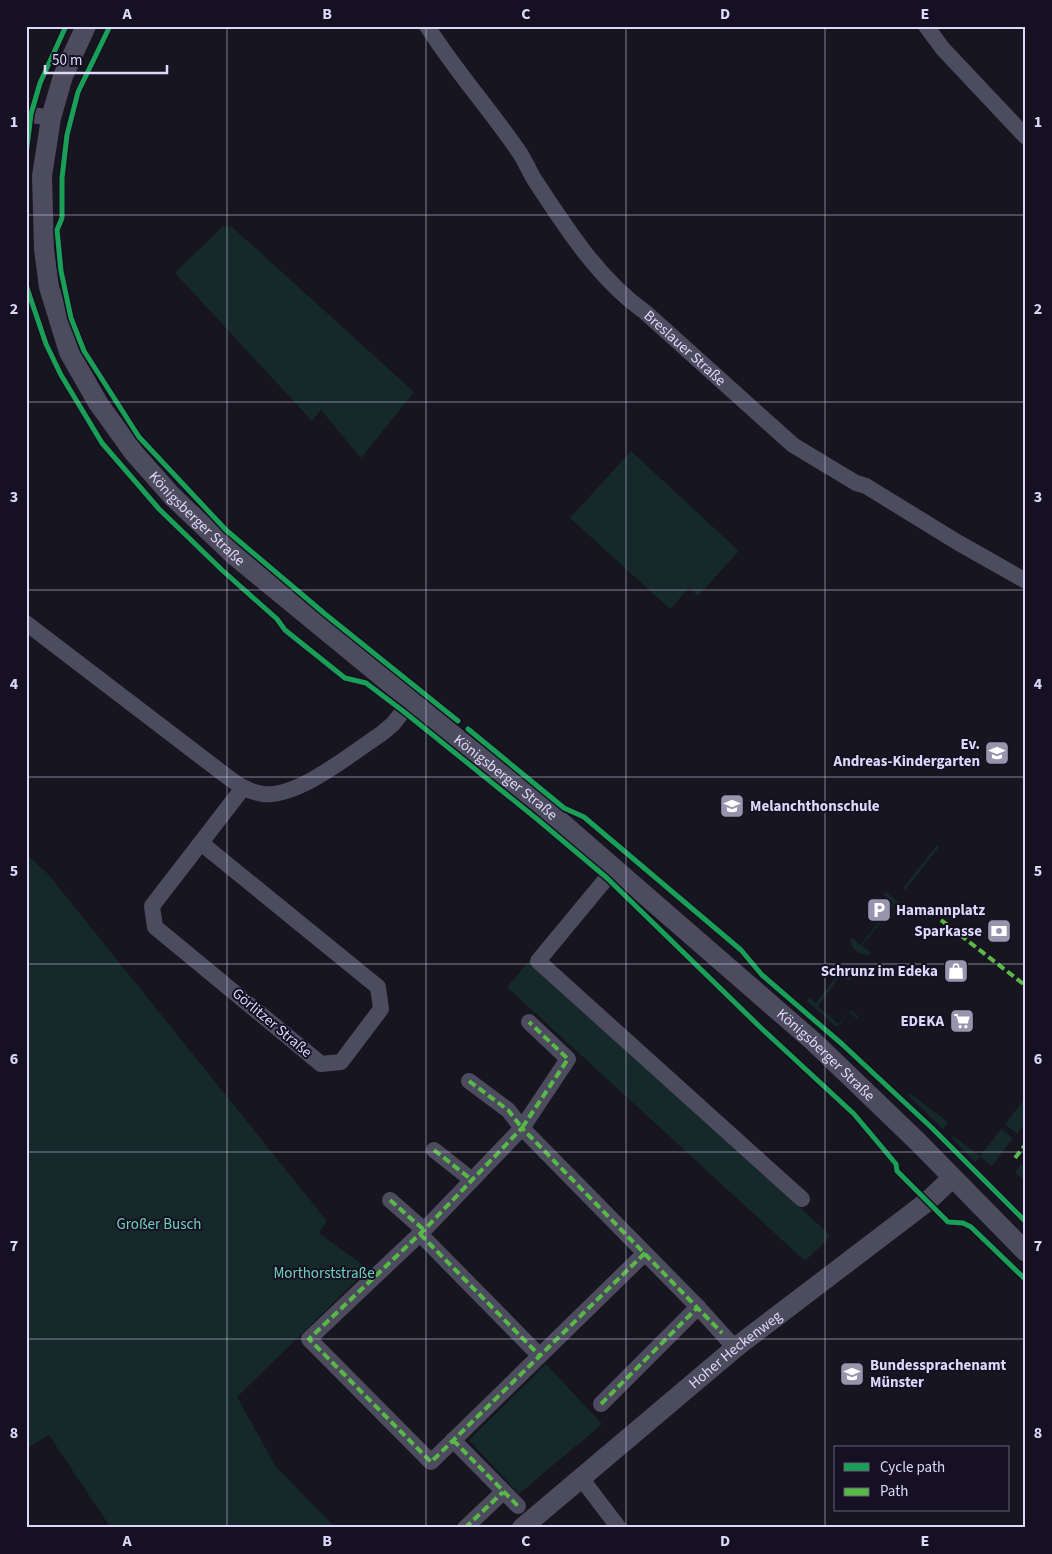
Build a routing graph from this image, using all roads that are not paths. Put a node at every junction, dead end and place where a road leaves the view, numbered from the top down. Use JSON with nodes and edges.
{"nodes":[{"id":1,"x":86,"y":26,"type":"edge"},
{"id":2,"x":427,"y":26,"type":"edge"},
{"id":3,"x":926,"y":26,"type":"edge"},
{"id":4,"x":26,"y":114,"type":"edge"},
{"id":5,"x":51,"y":118,"type":"junction"},
{"id":6,"x":1026,"y":136,"type":"edge"},
{"id":7,"x":1026,"y":581,"type":"edge"},
{"id":8,"x":26,"y":623,"type":"edge"},
{"id":9,"x":411,"y":701,"type":"junction"},
{"id":10,"x":243,"y":788,"type":"junction"},
{"id":11,"x":201,"y":843,"type":"junction"},
{"id":12,"x":616,"y":868,"type":"junction"},
{"id":13,"x":529,"y":1022,"type":"dead end"},
{"id":14,"x":469,"y":1081,"type":"dead end"},
{"id":15,"x":522,"y":1128,"type":"junction"},
{"id":16,"x":434,"y":1150,"type":"dead end"},
{"id":17,"x":952,"y":1178,"type":"junction"},
{"id":18,"x":472,"y":1180,"type":"junction"},
{"id":19,"x":802,"y":1199,"type":"dead end"},
{"id":20,"x":390,"y":1200,"type":"dead end"},
{"id":21,"x":422,"y":1232,"type":"junction"},
{"id":22,"x":1026,"y":1252,"type":"edge"},
{"id":23,"x":646,"y":1253,"type":"junction"},
{"id":24,"x":698,"y":1307,"type":"junction"},
{"id":25,"x":735,"y":1348,"type":"junction"},
{"id":26,"x":539,"y":1355,"type":"junction"},
{"id":27,"x":601,"y":1404,"type":"dead end"},
{"id":28,"x":453,"y":1440,"type":"junction"},
{"id":29,"x":581,"y":1478,"type":"junction"},
{"id":30,"x":503,"y":1492,"type":"junction"},
{"id":31,"x":518,"y":1506,"type":"dead end"},
{"id":32,"x":465,"y":1528,"type":"edge"},
{"id":33,"x":522,"y":1528,"type":"edge"},
{"id":34,"x":620,"y":1528,"type":"edge"}],
"edges":[{"from":1,"to":5,"type":"street","name":"Königsberger Straße"},
{"from":2,"to":7,"type":"street","name":"Breslauer Straße"},
{"from":3,"to":6,"type":"street"},
{"from":4,"to":5,"type":"street"},
{"from":5,"to":9,"type":"street","name":"Königsberger Straße"},
{"from":8,"to":10,"type":"street"},
{"from":9,"to":10,"type":"street"},
{"from":9,"to":12,"type":"street","name":"Königsberger Straße"},
{"from":10,"to":11,"type":"street","name":"Görlitzer Straße"},
{"from":11,"to":11,"type":"street","name":"Görlitzer Straße"},
{"from":12,"to":17,"type":"street","name":"Königsberger Straße"},
{"from":12,"to":19,"type":"street"},
{"from":13,"to":15,"type":"street"},
{"from":14,"to":15,"type":"street"},
{"from":15,"to":18,"type":"street"},
{"from":15,"to":23,"type":"street"},
{"from":16,"to":18,"type":"street"},
{"from":17,"to":22,"type":"street","name":"Königsberger Straße"},
{"from":17,"to":25,"type":"street","name":"Hoher Heckenweg"},
{"from":18,"to":21,"type":"street"},
{"from":20,"to":21,"type":"street"},
{"from":21,"to":26,"type":"street"},
{"from":21,"to":28,"type":"street"},
{"from":23,"to":24,"type":"street"},
{"from":23,"to":26,"type":"street"},
{"from":24,"to":25,"type":"street"},
{"from":24,"to":27,"type":"street"},
{"from":25,"to":29,"type":"street","name":"Hoher Heckenweg"},
{"from":26,"to":28,"type":"street"},
{"from":28,"to":30,"type":"street"},
{"from":29,"to":33,"type":"street","name":"Hoher Heckenweg"},
{"from":29,"to":34,"type":"street"},
{"from":30,"to":31,"type":"street"},
{"from":30,"to":32,"type":"street"}]}
